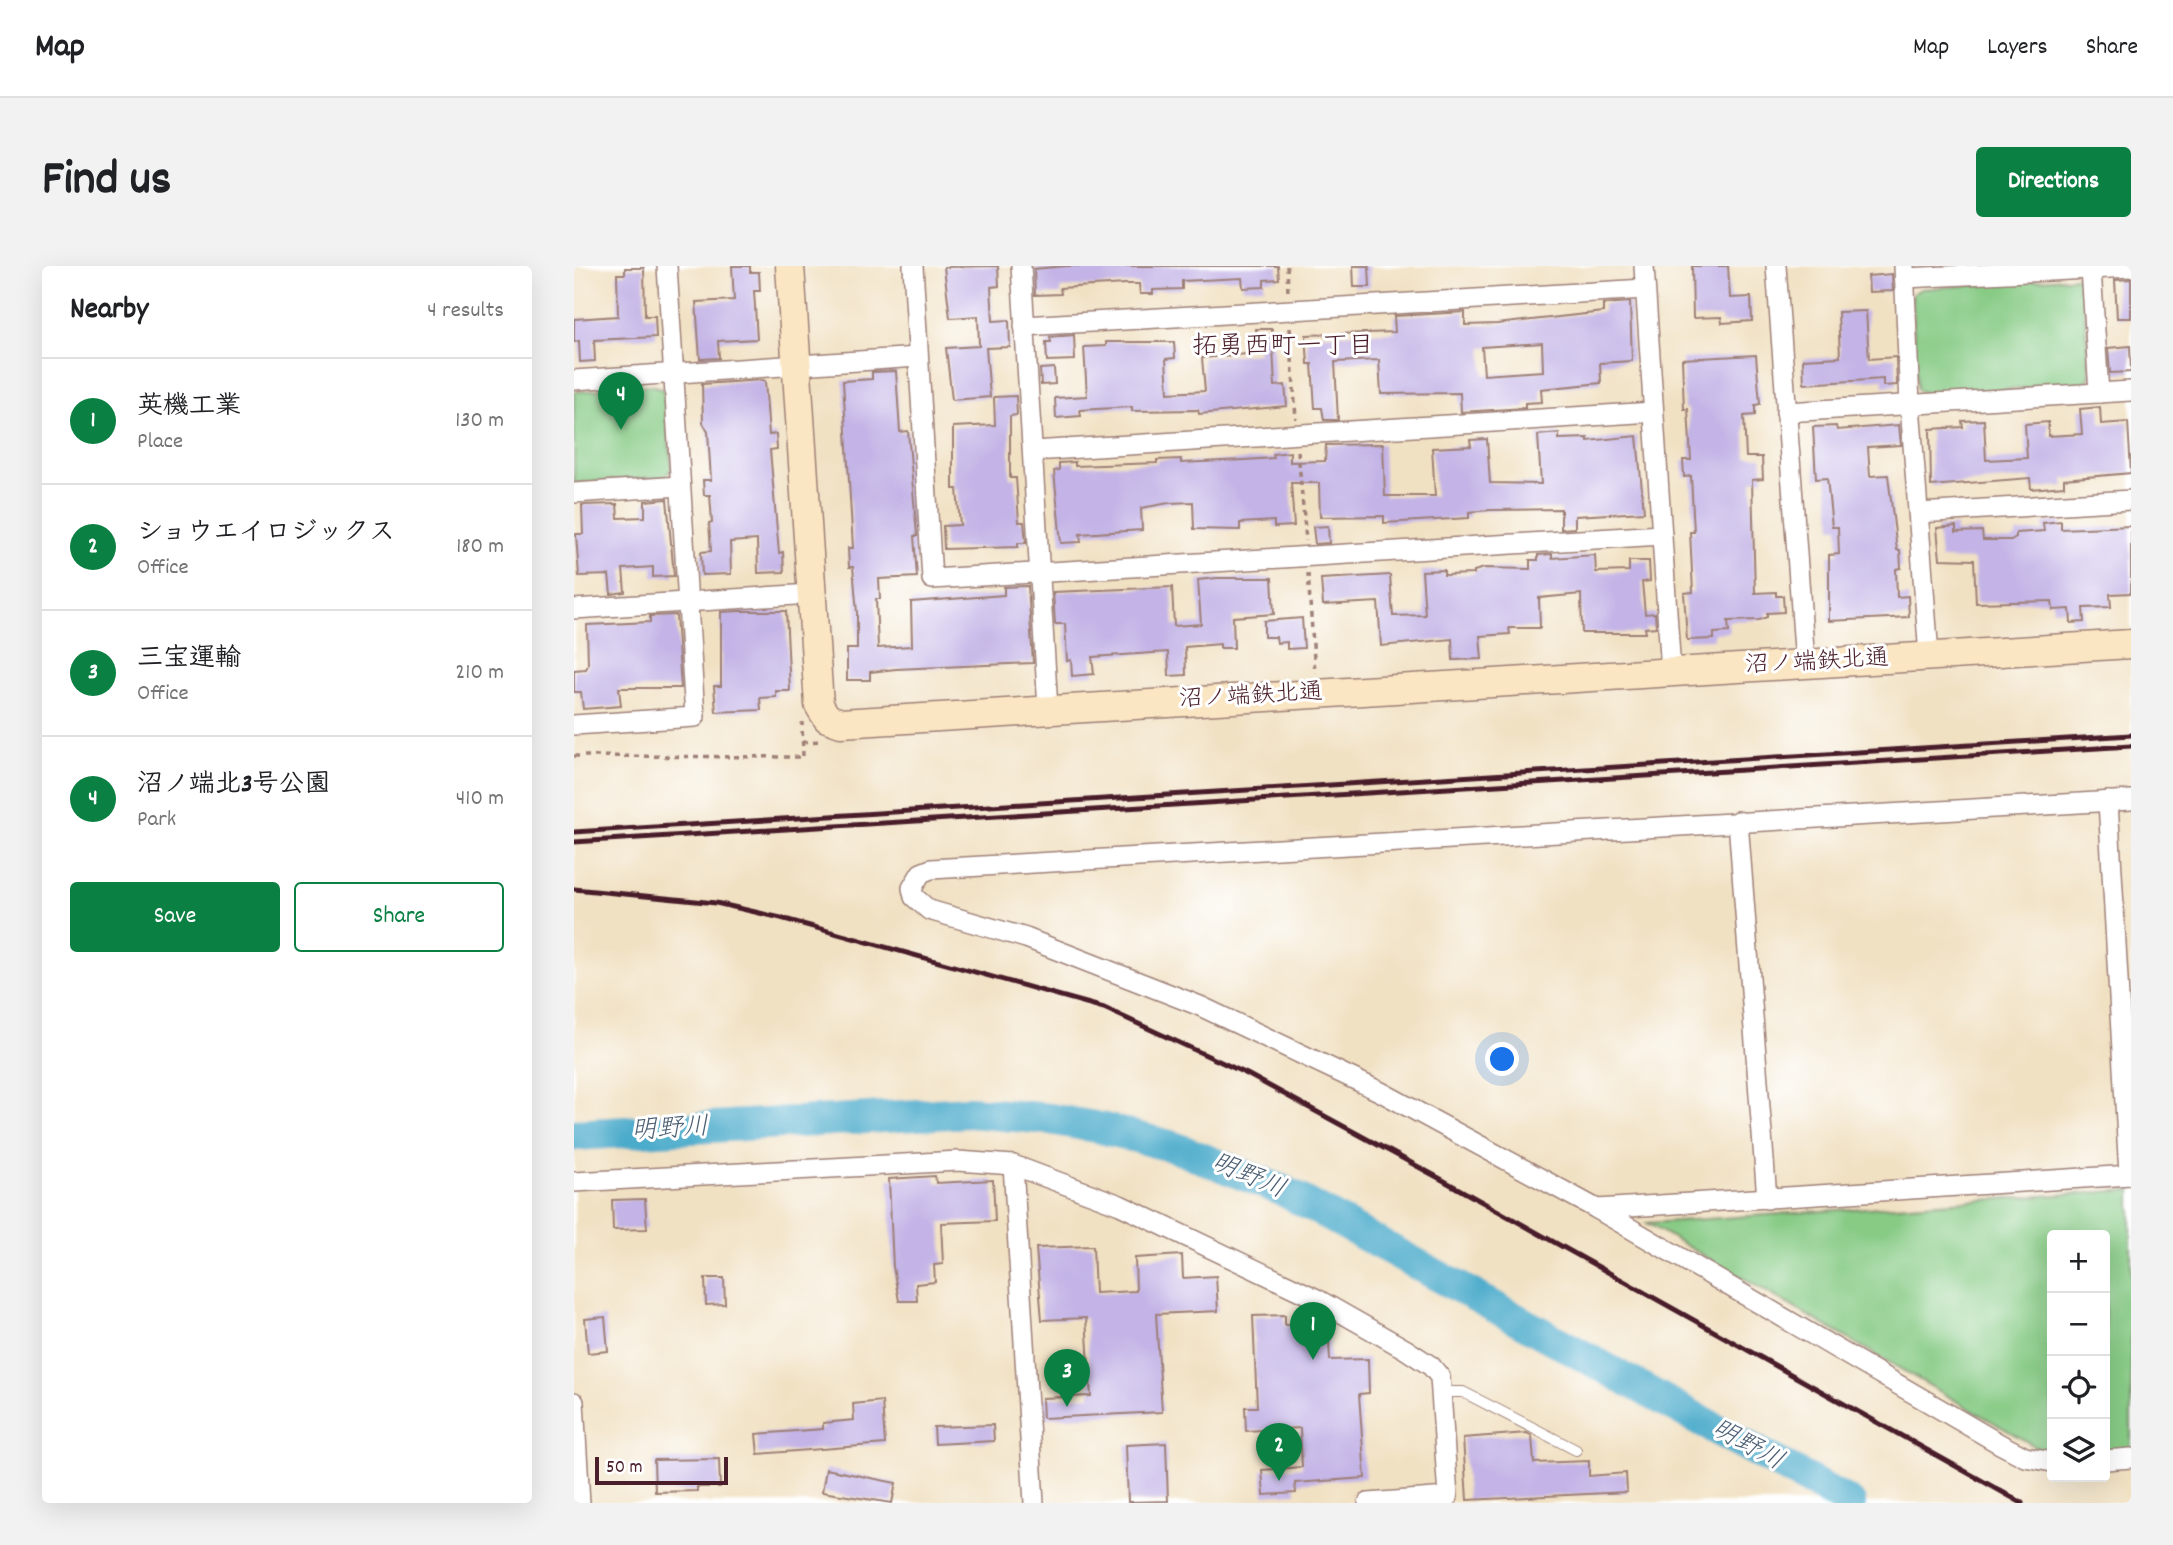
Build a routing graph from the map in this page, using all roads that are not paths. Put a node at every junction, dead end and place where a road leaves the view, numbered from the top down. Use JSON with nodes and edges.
{"nodes":[{"id":1,"x":667,"y":266,"type":"edge"},
{"id":2,"x":790,"y":266,"type":"edge"},
{"id":3,"x":913,"y":266,"type":"edge"},
{"id":4,"x":1021,"y":266,"type":"edge"},
{"id":5,"x":1644,"y":266,"type":"edge"},
{"id":6,"x":1776,"y":266,"type":"edge"},
{"id":7,"x":2131,"y":267,"type":"edge"},
{"id":8,"x":2091,"y":270,"type":"junction"},
{"id":9,"x":1904,"y":272,"type":"edge"},
{"id":10,"x":1645,"y":289,"type":"junction"},
{"id":11,"x":1024,"y":326,"type":"junction"},
{"id":12,"x":918,"y":357,"type":"junction"},
{"id":13,"x":797,"y":365,"type":"junction"},
{"id":14,"x":673,"y":374,"type":"junction"},
{"id":15,"x":574,"y":380,"type":"edge"},
{"id":16,"x":2131,"y":391,"type":"edge"},
{"id":17,"x":2099,"y":393,"type":"junction"},
{"id":18,"x":1910,"y":405,"type":"junction"},
{"id":19,"x":1653,"y":412,"type":"junction"},
{"id":20,"x":1786,"y":412,"type":"junction"},
{"id":21,"x":1032,"y":451,"type":"junction"},
{"id":22,"x":680,"y":486,"type":"junction"},
{"id":23,"x":574,"y":493,"type":"edge"},
{"id":24,"x":2131,"y":500,"type":"edge"},
{"id":25,"x":1919,"y":513,"type":"junction"},
{"id":26,"x":1662,"y":535,"type":"junction"},
{"id":27,"x":1040,"y":572,"type":"junction"},
{"id":28,"x":811,"y":594,"type":"junction"},
{"id":29,"x":686,"y":603,"type":"junction"},
{"id":30,"x":574,"y":609,"type":"edge"},
{"id":31,"x":2131,"y":644,"type":"edge"},
{"id":32,"x":1929,"y":656,"type":"junction"},
{"id":33,"x":1805,"y":663,"type":"junction"},
{"id":34,"x":1671,"y":672,"type":"junction"},
{"id":35,"x":1048,"y":709,"type":"junction"},
{"id":36,"x":574,"y":725,"type":"edge"},
{"id":37,"x":2131,"y":800,"type":"edge"},
{"id":38,"x":2108,"y":801,"type":"junction"},
{"id":39,"x":1738,"y":821,"type":"junction"},
{"id":40,"x":1013,"y":1165,"type":"junction"},
{"id":41,"x":2130,"y":1175,"type":"edge"},
{"id":42,"x":574,"y":1182,"type":"edge"},
{"id":43,"x":1767,"y":1199,"type":"junction"},
{"id":44,"x":1597,"y":1209,"type":"junction"},
{"id":45,"x":1441,"y":1392,"type":"junction"},
{"id":46,"x":574,"y":1402,"type":"edge"},
{"id":47,"x":1576,"y":1450,"type":"dead end"},
{"id":48,"x":2131,"y":1458,"type":"edge"},
{"id":49,"x":2110,"y":1460,"type":"edge"},
{"id":50,"x":2047,"y":1461,"type":"edge"},
{"id":51,"x":580,"y":1503,"type":"edge"},
{"id":52,"x":1034,"y":1503,"type":"edge"},
{"id":53,"x":1367,"y":1503,"type":"edge"}],
"edges":[{"from":1,"to":14,"type":"street"},
{"from":2,"to":13,"type":"street","name":"沼ノ端鉄北通"},
{"from":3,"to":12,"type":"street"},
{"from":4,"to":11,"type":"street"},
{"from":5,"to":10,"type":"street"},
{"from":6,"to":20,"type":"street"},
{"from":7,"to":8,"type":"street"},
{"from":8,"to":9,"type":"street"},
{"from":8,"to":17,"type":"street"},
{"from":9,"to":18,"type":"street"},
{"from":10,"to":11,"type":"street"},
{"from":10,"to":19,"type":"street"},
{"from":11,"to":21,"type":"street"},
{"from":12,"to":13,"type":"street"},
{"from":12,"to":27,"type":"street"},
{"from":13,"to":14,"type":"street"},
{"from":13,"to":28,"type":"street","name":"沼ノ端鉄北通"},
{"from":14,"to":15,"type":"street"},
{"from":14,"to":22,"type":"street"},
{"from":16,"to":17,"type":"street"},
{"from":17,"to":18,"type":"street"},
{"from":18,"to":20,"type":"street"},
{"from":18,"to":25,"type":"street"},
{"from":19,"to":21,"type":"street"},
{"from":19,"to":26,"type":"street"},
{"from":20,"to":33,"type":"street"},
{"from":21,"to":27,"type":"street"},
{"from":22,"to":23,"type":"street"},
{"from":22,"to":29,"type":"street"},
{"from":24,"to":25,"type":"street"},
{"from":25,"to":32,"type":"street"},
{"from":26,"to":27,"type":"street"},
{"from":26,"to":34,"type":"street"},
{"from":27,"to":35,"type":"street"},
{"from":28,"to":29,"type":"street"},
{"from":28,"to":35,"type":"street","name":"沼ノ端鉄北通"},
{"from":29,"to":30,"type":"street"},
{"from":29,"to":36,"type":"street"},
{"from":31,"to":32,"type":"street","name":"沼ノ端鉄北通"},
{"from":32,"to":33,"type":"street","name":"沼ノ端鉄北通"},
{"from":33,"to":34,"type":"street","name":"沼ノ端鉄北通"},
{"from":34,"to":35,"type":"street","name":"沼ノ端鉄北通"},
{"from":37,"to":38,"type":"street"},
{"from":38,"to":39,"type":"street"},
{"from":38,"to":41,"type":"street"},
{"from":39,"to":43,"type":"street"},
{"from":39,"to":44,"type":"street"},
{"from":40,"to":42,"type":"street"},
{"from":40,"to":45,"type":"street"},
{"from":40,"to":52,"type":"street"},
{"from":41,"to":43,"type":"street"},
{"from":43,"to":44,"type":"street"},
{"from":44,"to":50,"type":"street"},
{"from":45,"to":47,"type":"lane"},
{"from":45,"to":53,"type":"street"},
{"from":46,"to":51,"type":"street"},
{"from":48,"to":49,"type":"street"}]}
